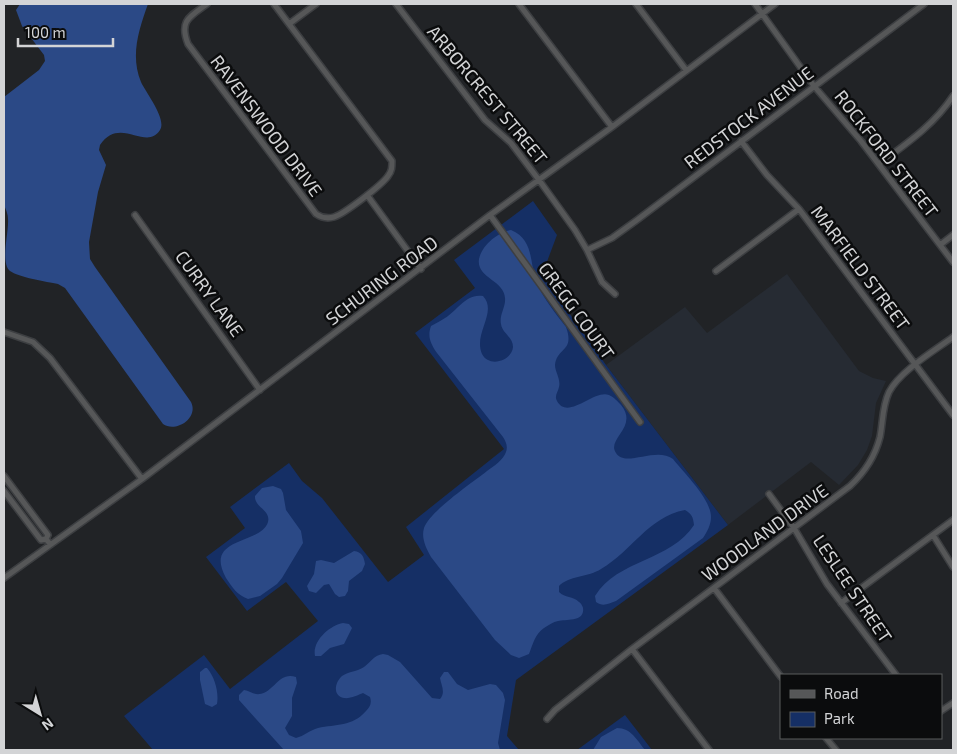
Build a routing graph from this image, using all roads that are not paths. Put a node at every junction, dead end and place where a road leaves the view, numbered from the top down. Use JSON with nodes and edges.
{"nodes":[{"id":1,"x":206,"y":4,"type":"edge"},
{"id":2,"x":274,"y":4,"type":"edge"},
{"id":3,"x":316,"y":4,"type":"edge"},
{"id":4,"x":396,"y":4,"type":"edge"},
{"id":5,"x":518,"y":4,"type":"edge"},
{"id":6,"x":636,"y":4,"type":"edge"},
{"id":7,"x":755,"y":4,"type":"edge"},
{"id":8,"x":775,"y":4,"type":"edge"},
{"id":9,"x":924,"y":4,"type":"edge"},
{"id":10,"x":762,"y":14,"type":"junction"},
{"id":11,"x":289,"y":24,"type":"junction"},
{"id":12,"x":686,"y":70,"type":"junction"},
{"id":13,"x":814,"y":86,"type":"junction"},
{"id":14,"x":953,"y":96,"type":"edge"},
{"id":15,"x":612,"y":127,"type":"junction"},
{"id":16,"x":741,"y":141,"type":"junction"},
{"id":17,"x":879,"y":164,"type":"junction"},
{"id":18,"x":539,"y":180,"type":"junction"},
{"id":19,"x":367,"y":195,"type":"junction"},
{"id":20,"x":800,"y":209,"type":"junction"},
{"id":21,"x":135,"y":215,"type":"dead end"},
{"id":22,"x":490,"y":215,"type":"junction"},
{"id":23,"x":953,"y":235,"type":"edge"},
{"id":24,"x":940,"y":245,"type":"junction"},
{"id":25,"x":587,"y":250,"type":"junction"},
{"id":26,"x":953,"y":262,"type":"edge"},
{"id":27,"x":420,"y":269,"type":"junction"},
{"id":28,"x":716,"y":271,"type":"dead end"},
{"id":29,"x":615,"y":294,"type":"dead end"},
{"id":30,"x":4,"y":332,"type":"edge"},
{"id":31,"x":953,"y":337,"type":"edge"},
{"id":32,"x":916,"y":365,"type":"junction"},
{"id":33,"x":260,"y":390,"type":"junction"},
{"id":34,"x":953,"y":415,"type":"edge"},
{"id":35,"x":640,"y":422,"type":"dead end"},
{"id":36,"x":4,"y":476,"type":"edge"},
{"id":37,"x":142,"y":480,"type":"junction"},
{"id":38,"x":4,"y":491,"type":"edge"},
{"id":39,"x":769,"y":494,"type":"dead end"},
{"id":40,"x":953,"y":520,"type":"edge"},
{"id":41,"x":794,"y":528,"type":"junction"},
{"id":42,"x":933,"y":535,"type":"junction"},
{"id":43,"x":48,"y":542,"type":"junction"},
{"id":44,"x":953,"y":567,"type":"edge"},
{"id":45,"x":4,"y":578,"type":"edge"},
{"id":46,"x":714,"y":588,"type":"junction"},
{"id":47,"x":841,"y":603,"type":"junction"},
{"id":48,"x":632,"y":649,"type":"junction"},
{"id":49,"x":895,"y":674,"type":"edge"},
{"id":50,"x":780,"y":676,"type":"edge"},
{"id":51,"x":953,"y":702,"type":"edge"},
{"id":52,"x":942,"y":710,"type":"edge"},
{"id":53,"x":547,"y":719,"type":"dead end"},
{"id":54,"x":827,"y":739,"type":"edge"},
{"id":55,"x":709,"y":750,"type":"edge"},
{"id":56,"x":836,"y":750,"type":"edge"}],
"edges":[{"from":1,"to":19,"type":"street","name":"RAVENSWOOD DRIVE"},
{"from":2,"to":11,"type":"street","name":"RAVENSWOOD DRIVE"},
{"from":3,"to":11,"type":"street"},
{"from":4,"to":18,"type":"street","name":"ARBORCREST STREET"},
{"from":5,"to":15,"type":"street"},
{"from":6,"to":12,"type":"street"},
{"from":7,"to":10,"type":"street","name":"ROCKFORD STREET"},
{"from":8,"to":10,"type":"street","name":"SCHURING ROAD"},
{"from":9,"to":13,"type":"street","name":"REDSTOCK AVENUE"},
{"from":10,"to":12,"type":"street","name":"SCHURING ROAD"},
{"from":10,"to":13,"type":"street","name":"ROCKFORD STREET"},
{"from":11,"to":19,"type":"street","name":"RAVENSWOOD DRIVE"},
{"from":12,"to":15,"type":"street","name":"SCHURING ROAD"},
{"from":13,"to":16,"type":"street","name":"REDSTOCK AVENUE"},
{"from":13,"to":17,"type":"street","name":"ROCKFORD STREET"},
{"from":14,"to":17,"type":"street"},
{"from":15,"to":18,"type":"street","name":"SCHURING ROAD"},
{"from":16,"to":20,"type":"street","name":"MARFIELD STREET"},
{"from":16,"to":25,"type":"street","name":"REDSTOCK AVENUE"},
{"from":17,"to":24,"type":"street","name":"ROCKFORD STREET"},
{"from":18,"to":22,"type":"street","name":"SCHURING ROAD"},
{"from":18,"to":25,"type":"street","name":"ARBORCREST STREET"},
{"from":19,"to":27,"type":"street"},
{"from":20,"to":28,"type":"street"},
{"from":20,"to":32,"type":"street","name":"MARFIELD STREET"},
{"from":21,"to":33,"type":"street","name":"CURRY LANE"},
{"from":22,"to":27,"type":"street","name":"SCHURING ROAD"},
{"from":22,"to":35,"type":"street","name":"GREGG COURT"},
{"from":23,"to":24,"type":"street"},
{"from":24,"to":26,"type":"street","name":"ROCKFORD STREET"},
{"from":25,"to":29,"type":"street","name":"ARBORCREST STREET"},
{"from":27,"to":33,"type":"street","name":"SCHURING ROAD"},
{"from":30,"to":37,"type":"street"},
{"from":31,"to":32,"type":"street","name":"WOODLAND DRIVE"},
{"from":32,"to":34,"type":"street","name":"MARFIELD STREET"},
{"from":32,"to":41,"type":"street","name":"WOODLAND DRIVE"},
{"from":33,"to":37,"type":"street","name":"SCHURING ROAD"},
{"from":36,"to":43,"type":"street"},
{"from":37,"to":43,"type":"street","name":"SCHURING ROAD"},
{"from":38,"to":43,"type":"street"},
{"from":39,"to":41,"type":"street","name":"LESLEE STREET"},
{"from":40,"to":42,"type":"street"},
{"from":41,"to":46,"type":"street","name":"WOODLAND DRIVE"},
{"from":41,"to":47,"type":"street","name":"LESLEE STREET"},
{"from":42,"to":44,"type":"street"},
{"from":42,"to":47,"type":"street"},
{"from":43,"to":45,"type":"street","name":"SCHURING ROAD"},
{"from":46,"to":48,"type":"street","name":"WOODLAND DRIVE"},
{"from":46,"to":50,"type":"street"},
{"from":47,"to":49,"type":"street","name":"LESLEE STREET"},
{"from":48,"to":53,"type":"street","name":"WOODLAND DRIVE"},
{"from":48,"to":55,"type":"street"},
{"from":51,"to":52,"type":"street"},
{"from":54,"to":56,"type":"street"}]}
